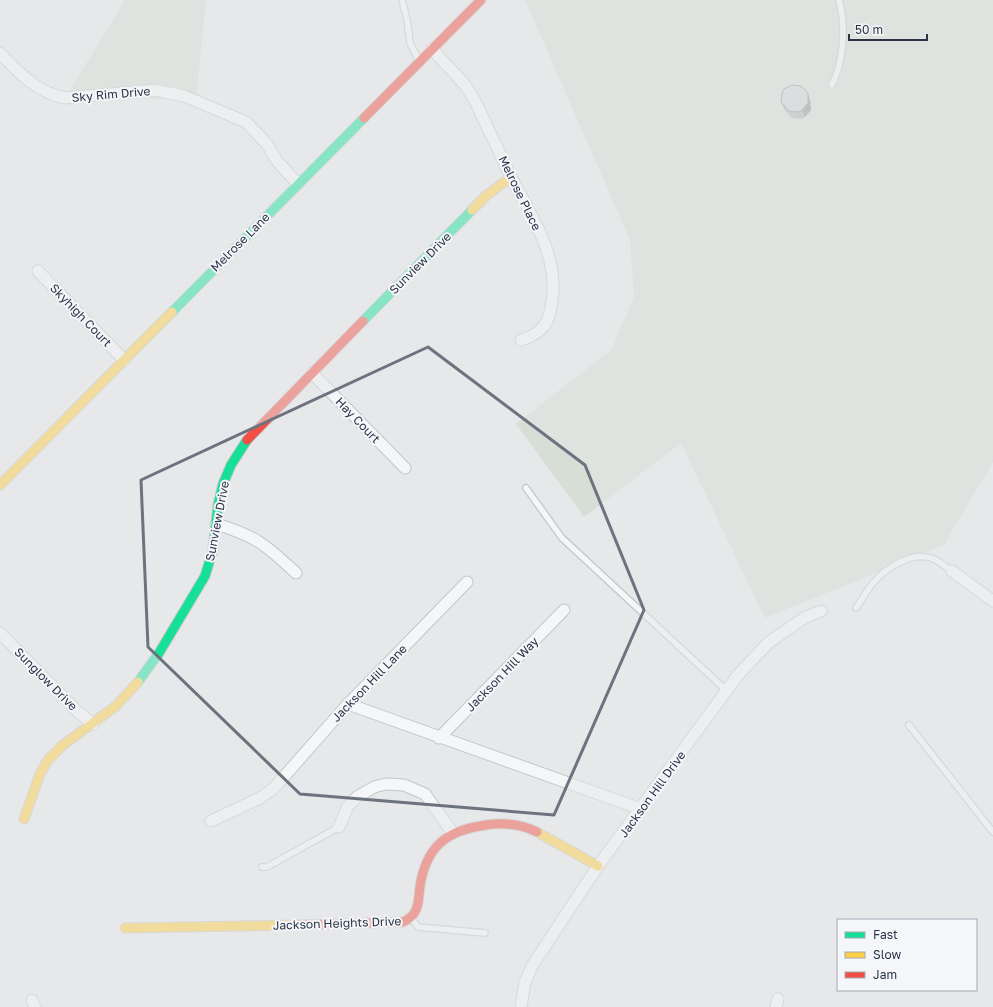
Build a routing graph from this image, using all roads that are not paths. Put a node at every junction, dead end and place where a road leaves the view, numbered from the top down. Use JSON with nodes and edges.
{"nodes":[{"id":1,"x":402,"y":0,"type":"edge"},
{"id":2,"x":481,"y":0,"type":"edge"},
{"id":3,"x":839,"y":0,"type":"edge"},
{"id":4,"x":432,"y":49,"type":"junction"},
{"id":5,"x":0,"y":53,"type":"edge"},
{"id":6,"x":419,"y":61,"type":"junction"},
{"id":7,"x":832,"y":85,"type":"dead end"},
{"id":8,"x":512,"y":177,"type":"junction"},
{"id":9,"x":298,"y":184,"type":"junction"},
{"id":10,"x":38,"y":271,"type":"dead end"},
{"id":11,"x":520,"y":340,"type":"dead end"},
{"id":12,"x":124,"y":360,"type":"junction"},
{"id":13,"x":312,"y":373,"type":"junction"},
{"id":14,"x":405,"y":468,"type":"dead end"},
{"id":15,"x":0,"y":485,"type":"edge"},
{"id":16,"x":526,"y":488,"type":"dead end"},
{"id":17,"x":216,"y":524,"type":"junction"},
{"id":18,"x":952,"y":571,"type":"joint"},
{"id":19,"x":296,"y":573,"type":"dead end"},
{"id":20,"x":467,"y":582,"type":"dead end"},
{"id":21,"x":993,"y":601,"type":"edge"},
{"id":22,"x":856,"y":608,"type":"dead end"},
{"id":23,"x":564,"y":610,"type":"dead end"},
{"id":24,"x":821,"y":612,"type":"dead end"},
{"id":25,"x":0,"y":633,"type":"edge"},
{"id":26,"x":727,"y":691,"type":"junction"},
{"id":27,"x":348,"y":704,"type":"junction"},
{"id":28,"x":93,"y":724,"type":"junction"},
{"id":29,"x":909,"y":725,"type":"dead end"},
{"id":30,"x":440,"y":738,"type":"junction"},
{"id":31,"x":641,"y":809,"type":"junction"},
{"id":32,"x":24,"y":819,"type":"dead end"},
{"id":33,"x":211,"y":821,"type":"dead end"},
{"id":34,"x":339,"y":828,"type":"joint"},
{"id":35,"x":452,"y":832,"type":"junction"},
{"id":36,"x":993,"y":832,"type":"edge"},
{"id":37,"x":598,"y":866,"type":"junction"},
{"id":38,"x":262,"y":867,"type":"dead end"},
{"id":39,"x":412,"y":919,"type":"junction"},
{"id":40,"x":126,"y":928,"type":"dead end"},
{"id":41,"x":485,"y":933,"type":"dead end"},
{"id":42,"x":521,"y":1007,"type":"edge"}],
"edges":[{"from":1,"to":6,"type":"lane"},
{"from":2,"to":4,"type":"street","name":"Melrose Lane"},
{"from":3,"to":7,"type":"lane"},
{"from":4,"to":6,"type":"street","name":"Melrose Lane"},
{"from":4,"to":8,"type":"street","name":"Melrose Place"},
{"from":5,"to":9,"type":"street","name":"Sky Rim Drive"},
{"from":6,"to":9,"type":"street","name":"Melrose Lane"},
{"from":8,"to":11,"type":"street","name":"Melrose Place"},
{"from":8,"to":13,"type":"street","name":"Sunview Drive"},
{"from":9,"to":12,"type":"street","name":"Melrose Lane"},
{"from":10,"to":12,"type":"street","name":"Skyhigh Court"},
{"from":12,"to":15,"type":"street","name":"Melrose Lane"},
{"from":13,"to":14,"type":"street","name":"Hay Court"},
{"from":13,"to":17,"type":"street","name":"Sunview Drive"},
{"from":16,"to":26,"type":"lane"},
{"from":17,"to":19,"type":"street"},
{"from":17,"to":28,"type":"street","name":"Sunview Drive"},
{"from":18,"to":21,"type":"street"},
{"from":18,"to":22,"type":"lane"},
{"from":20,"to":27,"type":"street","name":"Jackson Hill Lane"},
{"from":23,"to":30,"type":"street","name":"Jackson Hill Way"},
{"from":24,"to":26,"type":"street","name":"Jackson Hill Drive"},
{"from":25,"to":28,"type":"street","name":"Sunglow Drive"},
{"from":26,"to":31,"type":"street","name":"Jackson Hill Drive"},
{"from":27,"to":30,"type":"street"},
{"from":27,"to":33,"type":"street","name":"Jackson Hill Lane"},
{"from":28,"to":32,"type":"street","name":"Sunview Drive"},
{"from":29,"to":36,"type":"lane"},
{"from":30,"to":31,"type":"street"},
{"from":31,"to":37,"type":"street","name":"Jackson Hill Drive"},
{"from":34,"to":35,"type":"street"},
{"from":34,"to":38,"type":"lane"},
{"from":35,"to":37,"type":"street","name":"Jackson Heights Drive"},
{"from":35,"to":39,"type":"street","name":"Jackson Heights Drive"},
{"from":37,"to":42,"type":"street","name":"Jackson Hill Drive"},
{"from":39,"to":40,"type":"street","name":"Jackson Heights Drive"},
{"from":39,"to":41,"type":"lane"}]}
